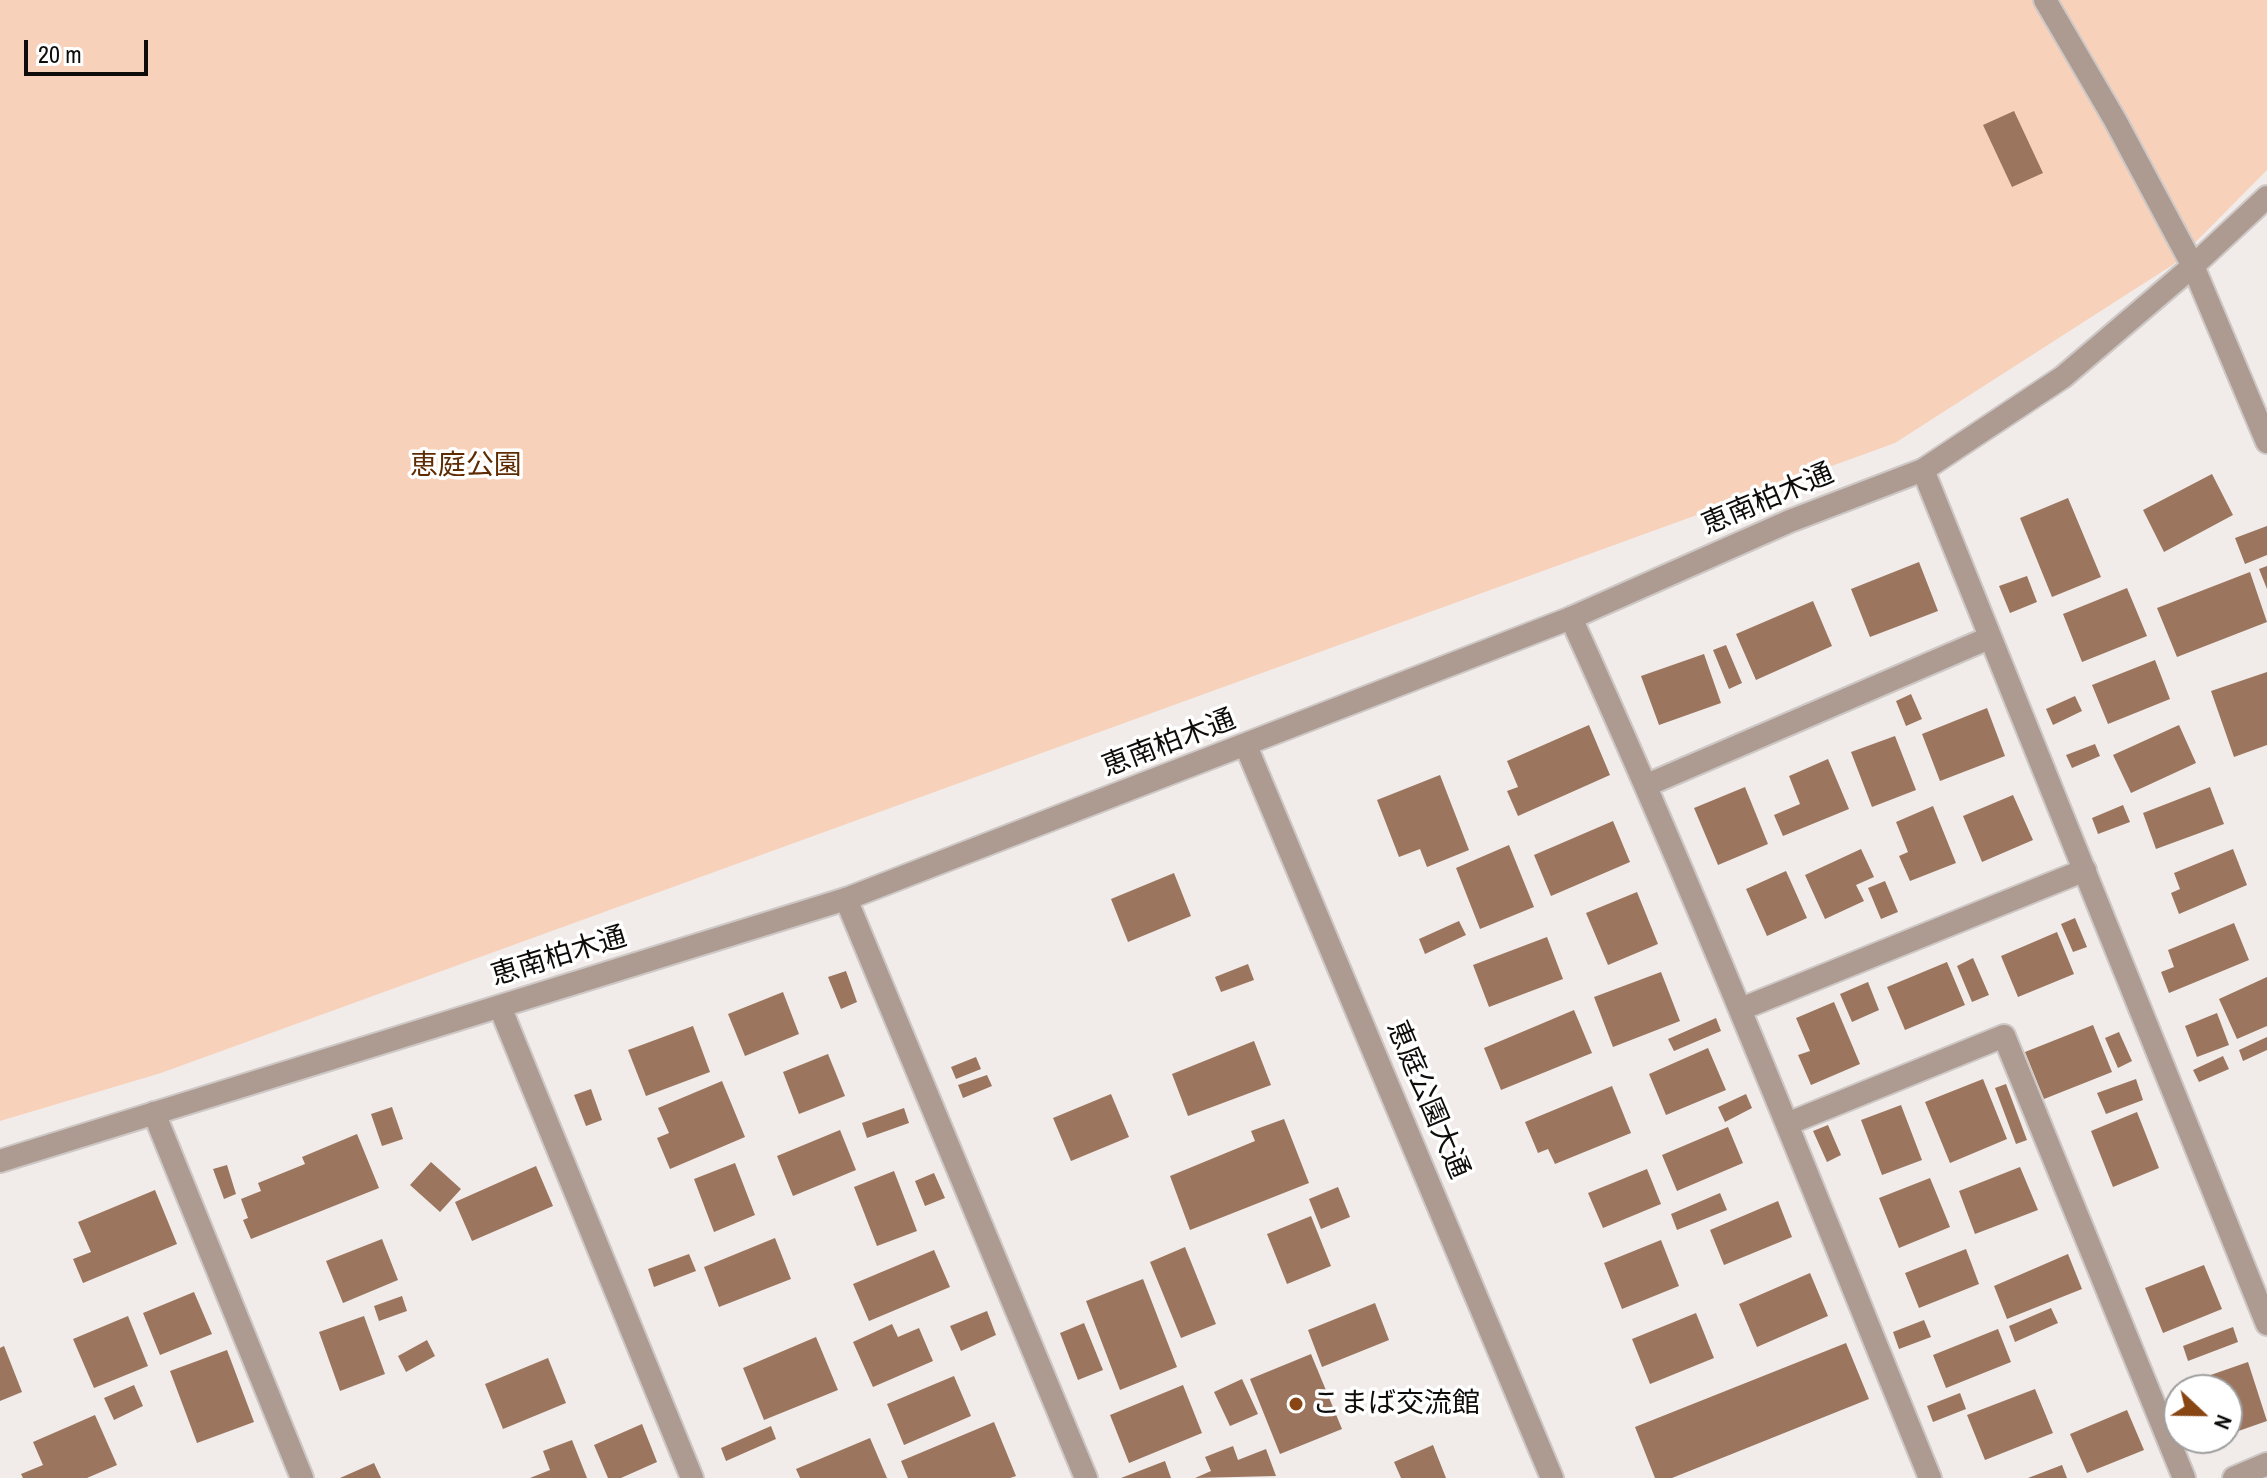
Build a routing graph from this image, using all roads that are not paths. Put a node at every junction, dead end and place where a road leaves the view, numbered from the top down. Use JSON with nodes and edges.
{"nodes":[{"id":1,"x":2045,"y":0,"type":"edge"},
{"id":2,"x":2267,"y":197,"type":"edge"},
{"id":3,"x":2193,"y":266,"type":"junction"},
{"id":4,"x":2267,"y":442,"type":"edge"},
{"id":5,"x":1923,"y":470,"type":"junction"},
{"id":6,"x":1571,"y":618,"type":"junction"},
{"id":7,"x":1989,"y":638,"type":"junction"},
{"id":8,"x":1246,"y":746,"type":"junction"},
{"id":9,"x":1647,"y":785,"type":"junction"},
{"id":10,"x":2085,"y":870,"type":"junction"},
{"id":11,"x":846,"y":899,"type":"junction"},
{"id":12,"x":500,"y":1007,"type":"junction"},
{"id":13,"x":1741,"y":1009,"type":"junction"},
{"id":14,"x":154,"y":1113,"type":"junction"},
{"id":15,"x":1787,"y":1124,"type":"junction"},
{"id":16,"x":0,"y":1161,"type":"edge"},
{"id":17,"x":2267,"y":1324,"type":"edge"},
{"id":18,"x":2267,"y":1464,"type":"edge"},
{"id":19,"x":302,"y":1478,"type":"edge"},
{"id":20,"x":692,"y":1478,"type":"edge"},
{"id":21,"x":1086,"y":1478,"type":"edge"},
{"id":22,"x":1552,"y":1478,"type":"edge"},
{"id":23,"x":1930,"y":1478,"type":"edge"},
{"id":24,"x":2184,"y":1478,"type":"edge"},
{"id":25,"x":2234,"y":1478,"type":"edge"}],
"edges":[{"from":1,"to":3,"type":"street"},
{"from":2,"to":3,"type":"street","name":"恵南柏木通"},
{"from":3,"to":4,"type":"street"},
{"from":3,"to":5,"type":"street","name":"恵南柏木通"},
{"from":5,"to":6,"type":"street","name":"恵南柏木通"},
{"from":5,"to":7,"type":"street"},
{"from":6,"to":8,"type":"street","name":"恵南柏木通"},
{"from":6,"to":9,"type":"street"},
{"from":7,"to":9,"type":"street"},
{"from":7,"to":10,"type":"street"},
{"from":8,"to":11,"type":"street","name":"恵南柏木通"},
{"from":8,"to":22,"type":"street","name":"恵庭公園大通"},
{"from":9,"to":13,"type":"street"},
{"from":10,"to":13,"type":"street"},
{"from":10,"to":17,"type":"street"},
{"from":11,"to":12,"type":"street","name":"恵南柏木通"},
{"from":11,"to":21,"type":"street"},
{"from":12,"to":14,"type":"street","name":"恵南柏木通"},
{"from":12,"to":20,"type":"street"},
{"from":13,"to":15,"type":"street"},
{"from":14,"to":16,"type":"street","name":"恵南柏木通"},
{"from":14,"to":19,"type":"street"},
{"from":15,"to":23,"type":"street"},
{"from":15,"to":24,"type":"street"},
{"from":18,"to":25,"type":"street"}]}
